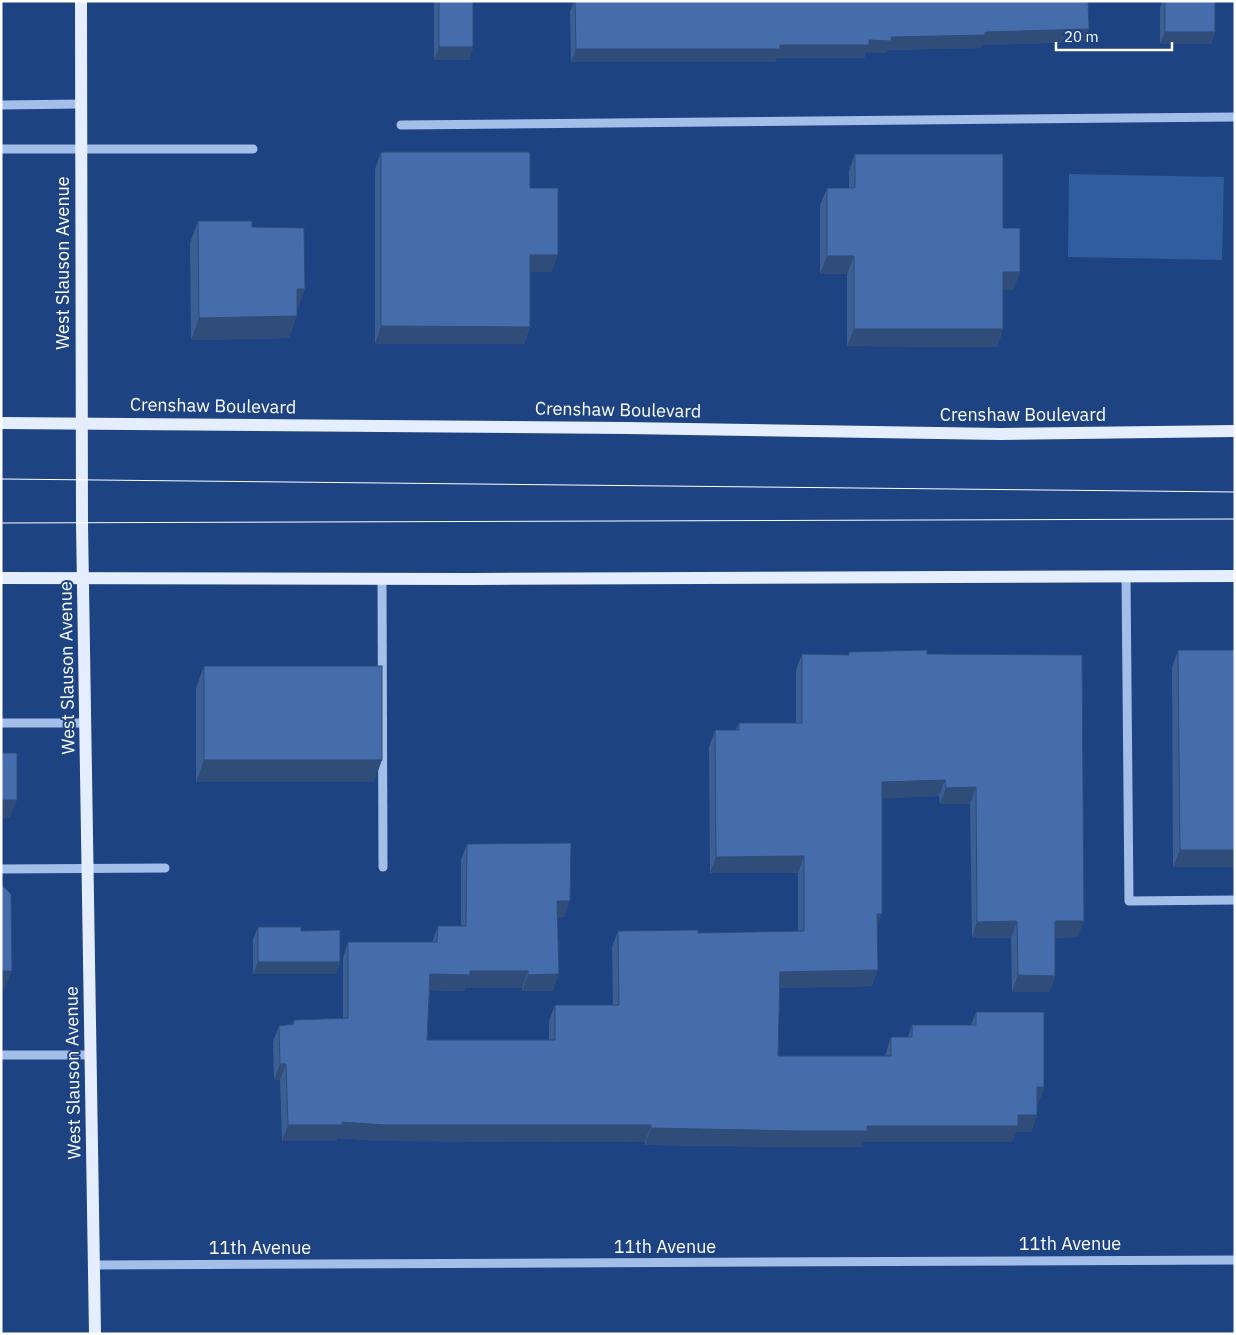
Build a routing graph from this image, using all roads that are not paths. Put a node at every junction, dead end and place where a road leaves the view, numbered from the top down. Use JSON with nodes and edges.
{"nodes":[{"id":1,"x":81,"y":1,"type":"edge"},
{"id":2,"x":81,"y":104,"type":"junction"},
{"id":3,"x":1,"y":105,"type":"edge"},
{"id":4,"x":1235,"y":117,"type":"edge"},
{"id":5,"x":401,"y":125,"type":"dead end"},
{"id":6,"x":81,"y":148,"type":"junction"},
{"id":7,"x":1,"y":149,"type":"edge"},
{"id":8,"x":253,"y":149,"type":"dead end"},
{"id":9,"x":83,"y":422,"type":"junction"},
{"id":10,"x":1,"y":423,"type":"edge"},
{"id":11,"x":1235,"y":431,"type":"edge"},
{"id":12,"x":1126,"y":576,"type":"junction"},
{"id":13,"x":1235,"y":576,"type":"edge"},
{"id":14,"x":1,"y":578,"type":"edge"},
{"id":15,"x":382,"y":579,"type":"junction"},
{"id":16,"x":83,"y":580,"type":"junction"},
{"id":17,"x":1,"y":723,"type":"edge"},
{"id":18,"x":85,"y":723,"type":"junction"},
{"id":19,"x":87,"y":868,"type":"junction"},
{"id":20,"x":165,"y":868,"type":"dead end"},
{"id":21,"x":383,"y":868,"type":"dead end"},
{"id":22,"x":1,"y":869,"type":"edge"},
{"id":23,"x":1235,"y":900,"type":"edge"},
{"id":24,"x":1,"y":1055,"type":"edge"},
{"id":25,"x":90,"y":1055,"type":"junction"},
{"id":26,"x":1235,"y":1260,"type":"edge"},
{"id":27,"x":95,"y":1265,"type":"junction"},
{"id":28,"x":95,"y":1334,"type":"edge"}],
"edges":[{"from":1,"to":2,"type":"main road","name":"West Slauson Avenue"},
{"from":2,"to":3,"type":"street"},
{"from":2,"to":6,"type":"main road","name":"West Slauson Avenue"},
{"from":4,"to":5,"type":"street"},
{"from":6,"to":7,"type":"street"},
{"from":6,"to":8,"type":"street"},
{"from":6,"to":9,"type":"main road","name":"West Slauson Avenue"},
{"from":9,"to":10,"type":"main road","name":"Crenshaw Boulevard"},
{"from":9,"to":11,"type":"main road","name":"Crenshaw Boulevard"},
{"from":9,"to":16,"type":"main road","name":"West Slauson Avenue"},
{"from":12,"to":13,"type":"main road"},
{"from":12,"to":15,"type":"main road"},
{"from":12,"to":23,"type":"street"},
{"from":14,"to":16,"type":"main road"},
{"from":15,"to":16,"type":"main road"},
{"from":15,"to":21,"type":"street"},
{"from":16,"to":18,"type":"main road","name":"West Slauson Avenue"},
{"from":17,"to":18,"type":"street"},
{"from":18,"to":19,"type":"main road","name":"West Slauson Avenue"},
{"from":19,"to":20,"type":"street"},
{"from":19,"to":22,"type":"street"},
{"from":19,"to":25,"type":"main road","name":"West Slauson Avenue"},
{"from":24,"to":25,"type":"street"},
{"from":25,"to":27,"type":"main road","name":"West Slauson Avenue"},
{"from":26,"to":27,"type":"street","name":"11th Avenue"},
{"from":27,"to":28,"type":"main road","name":"West Slauson Avenue"}]}
